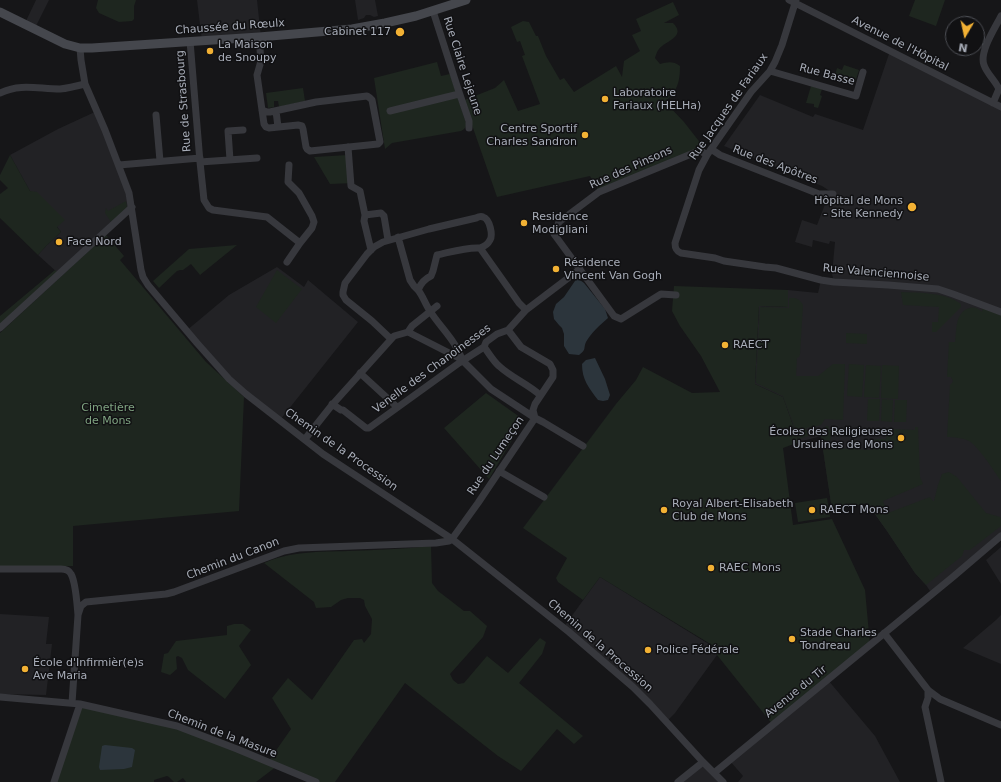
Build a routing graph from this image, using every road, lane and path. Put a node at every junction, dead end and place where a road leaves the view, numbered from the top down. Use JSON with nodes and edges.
{"nodes":[{"id":1,"x":466,"y":0,"type":"edge"},
{"id":2,"x":793,"y":1,"type":"edge"},
{"id":3,"x":433,"y":11,"type":"junction"},
{"id":4,"x":0,"y":12,"type":"edge"},
{"id":5,"x":1001,"y":16,"type":"edge"},
{"id":6,"x":259,"y":37,"type":"junction"},
{"id":7,"x":190,"y":42,"type":"junction"},
{"id":8,"x":80,"y":48,"type":"junction"},
{"id":9,"x":770,"y":71,"type":"junction"},
{"id":10,"x":863,"y":72,"type":"dead end"},
{"id":11,"x":85,"y":84,"type":"junction"},
{"id":12,"x":0,"y":94,"type":"edge"},
{"id":13,"x":459,"y":94,"type":"junction"},
{"id":14,"x":993,"y":103,"type":"junction"},
{"id":15,"x":1001,"y":107,"type":"edge"},
{"id":16,"x":262,"y":110,"type":"junction"},
{"id":17,"x":390,"y":110,"type":"dead end"},
{"id":18,"x":276,"y":111,"type":"junction"},
{"id":19,"x":156,"y":115,"type":"dead end"},
{"id":20,"x":278,"y":127,"type":"junction"},
{"id":21,"x":469,"y":128,"type":"dead end"},
{"id":22,"x":243,"y":130,"type":"dead end"},
{"id":23,"x":348,"y":147,"type":"junction"},
{"id":24,"x":709,"y":152,"type":"junction"},
{"id":25,"x":257,"y":158,"type":"dead end"},
{"id":26,"x":200,"y":160,"type":"junction"},
{"id":27,"x":230,"y":160,"type":"junction"},
{"id":28,"x":160,"y":162,"type":"junction"},
{"id":29,"x":119,"y":165,"type":"junction"},
{"id":30,"x":289,"y":165,"type":"dead end"},
{"id":31,"x":833,"y":194,"type":"dead end"},
{"id":32,"x":132,"y":207,"type":"junction"},
{"id":33,"x":365,"y":215,"type":"junction"},
{"id":34,"x":398,"y":237,"type":"junction"},
{"id":35,"x":388,"y":240,"type":"junction"},
{"id":36,"x":300,"y":243,"type":"junction"},
{"id":37,"x":480,"y":248,"type":"junction"},
{"id":38,"x":371,"y":250,"type":"junction"},
{"id":39,"x":676,"y":250,"type":"joint"},
{"id":40,"x":287,"y":262,"type":"dead end"},
{"id":41,"x":580,"y":270,"type":"junction"},
{"id":42,"x":418,"y":290,"type":"junction"},
{"id":43,"x":676,"y":295,"type":"dead end"},
{"id":44,"x":437,"y":306,"type":"dead end"},
{"id":45,"x":526,"y":310,"type":"junction"},
{"id":46,"x":430,"y":312,"type":"junction"},
{"id":47,"x":1001,"y":312,"type":"edge"},
{"id":48,"x":0,"y":328,"type":"edge"},
{"id":49,"x":508,"y":330,"type":"junction"},
{"id":50,"x":408,"y":332,"type":"junction"},
{"id":51,"x":391,"y":339,"type":"junction"},
{"id":52,"x":484,"y":346,"type":"junction"},
{"id":53,"x":462,"y":360,"type":"junction"},
{"id":54,"x":360,"y":373,"type":"junction"},
{"id":55,"x":540,"y":395,"type":"junction"},
{"id":56,"x":332,"y":404,"type":"junction"},
{"id":57,"x":397,"y":407,"type":"junction"},
{"id":58,"x":535,"y":418,"type":"junction"},
{"id":59,"x":305,"y":439,"type":"junction"},
{"id":60,"x":583,"y":446,"type":"dead end"},
{"id":61,"x":499,"y":471,"type":"junction"},
{"id":62,"x":544,"y":497,"type":"dead end"},
{"id":63,"x":1001,"y":536,"type":"edge"},
{"id":64,"x":452,"y":539,"type":"junction"},
{"id":65,"x":0,"y":569,"type":"edge"},
{"id":66,"x":78,"y":615,"type":"junction"},
{"id":67,"x":884,"y":633,"type":"junction"},
{"id":68,"x":928,"y":690,"type":"junction"},
{"id":69,"x":0,"y":698,"type":"edge"},
{"id":70,"x":72,"y":703,"type":"junction"},
{"id":71,"x":80,"y":704,"type":"junction"},
{"id":72,"x":1001,"y":725,"type":"edge"},
{"id":73,"x":702,"y":762,"type":"junction"},
{"id":74,"x":714,"y":773,"type":"junction"},
{"id":75,"x":54,"y":782,"type":"edge"},
{"id":76,"x":316,"y":782,"type":"edge"},
{"id":77,"x":678,"y":782,"type":"edge"},
{"id":78,"x":723,"y":782,"type":"edge"},
{"id":79,"x":941,"y":782,"type":"edge"}],
"edges":[{"from":1,"to":3,"type":"main road","name":"Chaussée du Rœulx"},
{"from":2,"to":9,"type":"street","name":"Rue Jacques de Fariaux"},
{"from":2,"to":14,"type":"street","name":"Avenue de l'Hôpital"},
{"from":3,"to":6,"type":"main road","name":"Chaussée du Rœulx"},
{"from":3,"to":13,"type":"street","name":"Rue Claire Lejeune"},
{"from":4,"to":8,"type":"main road","name":"Chaussée du Rœulx"},
{"from":5,"to":14,"type":"street"},
{"from":6,"to":7,"type":"main road","name":"Chaussée du Rœulx"},
{"from":6,"to":16,"type":"street"},
{"from":7,"to":8,"type":"main road","name":"Chaussée du Rœulx"},
{"from":7,"to":26,"type":"street","name":"Rue de Strasbourg"},
{"from":8,"to":11,"type":"street","name":"Chemin de la Procession"},
{"from":9,"to":10,"type":"street","name":"Rue Basse"},
{"from":9,"to":24,"type":"street","name":"Rue Jacques de Fariaux"},
{"from":11,"to":12,"type":"street"},
{"from":11,"to":29,"type":"street","name":"Chemin de la Procession"},
{"from":13,"to":17,"type":"street"},
{"from":13,"to":21,"type":"street","name":"Rue Claire Lejeune"},
{"from":14,"to":15,"type":"street","name":"Avenue de l'Hôpital"},
{"from":16,"to":18,"type":"street"},
{"from":16,"to":20,"type":"street"},
{"from":18,"to":20,"type":"street"},
{"from":18,"to":23,"type":"street"},
{"from":19,"to":28,"type":"street"},
{"from":20,"to":23,"type":"street"},
{"from":22,"to":27,"type":"street"},
{"from":23,"to":33,"type":"street"},
{"from":24,"to":31,"type":"street","name":"Rue des Apôtres"},
{"from":24,"to":39,"type":"street","name":"Rue Jacques de Fariaux"},
{"from":24,"to":41,"type":"street","name":"Rue des Pinsons"},
{"from":25,"to":27,"type":"street","name":"Rue de Strasbourg"},
{"from":26,"to":27,"type":"street","name":"Rue de Strasbourg"},
{"from":26,"to":28,"type":"street","name":"Rue de Strasbourg"},
{"from":26,"to":36,"type":"street","name":"Rue de Strasbourg"},
{"from":28,"to":29,"type":"street","name":"Rue de Strasbourg"},
{"from":29,"to":32,"type":"street","name":"Chemin de la Procession"},
{"from":30,"to":36,"type":"street"},
{"from":32,"to":48,"type":"street"},
{"from":32,"to":59,"type":"street","name":"Chemin de la Procession"},
{"from":33,"to":35,"type":"street"},
{"from":33,"to":38,"type":"street"},
{"from":34,"to":35,"type":"street"},
{"from":34,"to":37,"type":"street"},
{"from":34,"to":42,"type":"street"},
{"from":35,"to":38,"type":"street"},
{"from":36,"to":40,"type":"street"},
{"from":37,"to":42,"type":"street"},
{"from":37,"to":45,"type":"street"},
{"from":38,"to":51,"type":"street"},
{"from":39,"to":47,"type":"street","name":"Rue Valenciennoise"},
{"from":41,"to":43,"type":"street"},
{"from":41,"to":45,"type":"street","name":"Venelle des Chanoinesses"},
{"from":42,"to":46,"type":"street"},
{"from":44,"to":46,"type":"street"},
{"from":45,"to":49,"type":"street","name":"Venelle des Chanoinesses"},
{"from":46,"to":50,"type":"street"},
{"from":46,"to":53,"type":"street"},
{"from":49,"to":52,"type":"street","name":"Venelle des Chanoinesses"},
{"from":49,"to":55,"type":"street"},
{"from":50,"to":51,"type":"street"},
{"from":50,"to":53,"type":"street","name":"Rue du Lumeçon"},
{"from":51,"to":54,"type":"street"},
{"from":52,"to":53,"type":"street","name":"Venelle des Chanoinesses"},
{"from":52,"to":55,"type":"street"},
{"from":53,"to":57,"type":"street","name":"Venelle des Chanoinesses"},
{"from":53,"to":58,"type":"street","name":"Rue du Lumeçon"},
{"from":54,"to":56,"type":"street"},
{"from":54,"to":57,"type":"street"},
{"from":55,"to":58,"type":"street"},
{"from":56,"to":57,"type":"street","name":"Venelle des Chanoinesses"},
{"from":56,"to":59,"type":"street"},
{"from":58,"to":60,"type":"street"},
{"from":58,"to":61,"type":"street","name":"Rue du Lumeçon"},
{"from":59,"to":64,"type":"street","name":"Chemin de la Procession"},
{"from":61,"to":62,"type":"street"},
{"from":61,"to":64,"type":"street","name":"Rue du Lumeçon"},
{"from":63,"to":67,"type":"street","name":"Avenue du Tir"},
{"from":64,"to":66,"type":"street","name":"Chemin du Canon"},
{"from":64,"to":73,"type":"street","name":"Chemin de la Procession"},
{"from":65,"to":66,"type":"street"},
{"from":66,"to":70,"type":"street"},
{"from":67,"to":68,"type":"street"},
{"from":67,"to":74,"type":"street","name":"Avenue du Tir"},
{"from":68,"to":72,"type":"street"},
{"from":68,"to":79,"type":"street"},
{"from":69,"to":70,"type":"street","name":"Chemin de la Masure"},
{"from":70,"to":71,"type":"street","name":"Chemin de la Masure"},
{"from":71,"to":75,"type":"street"},
{"from":71,"to":76,"type":"street","name":"Chemin de la Masure"},
{"from":73,"to":74,"type":"street","name":"Chemin de la Procession"},
{"from":73,"to":77,"type":"street"},
{"from":74,"to":78,"type":"street","name":"Chemin de la Procession"}]}
